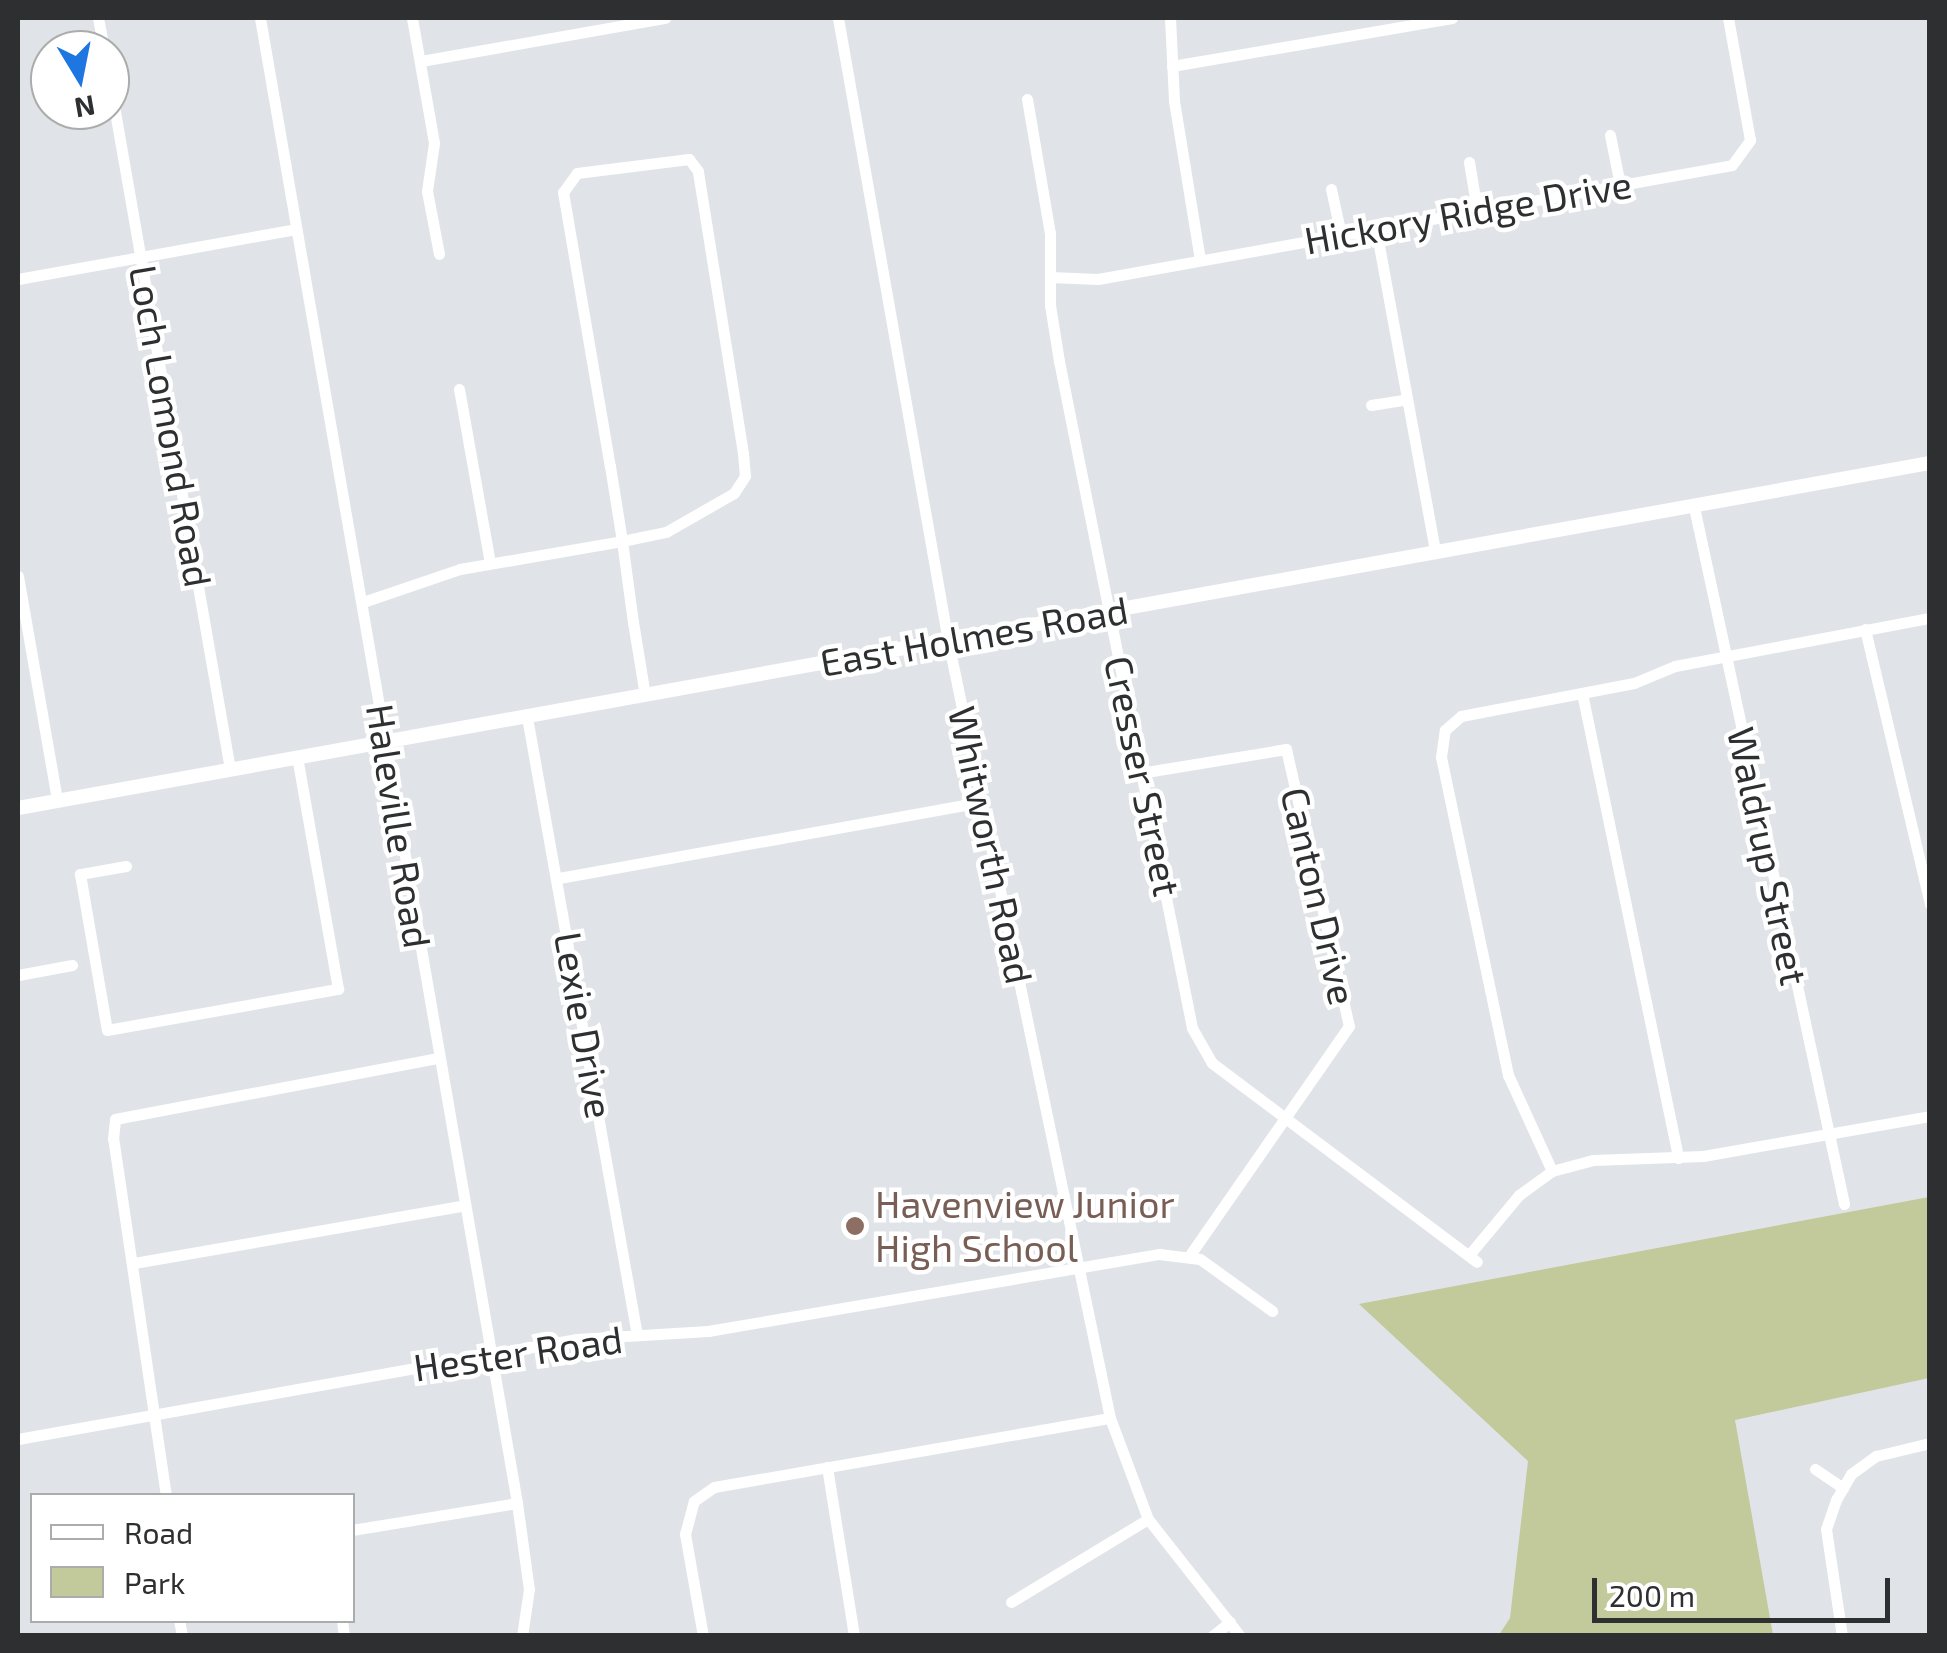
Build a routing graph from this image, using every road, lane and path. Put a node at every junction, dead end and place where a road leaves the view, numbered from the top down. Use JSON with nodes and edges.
{"nodes":[{"id":1,"x":260,"y":18,"type":"edge"},
{"id":2,"x":412,"y":18,"type":"edge"},
{"id":3,"x":665,"y":18,"type":"edge"},
{"id":4,"x":838,"y":18,"type":"edge"},
{"id":5,"x":1170,"y":18,"type":"edge"},
{"id":6,"x":1452,"y":18,"type":"edge"},
{"id":7,"x":1728,"y":18,"type":"edge"},
{"id":8,"x":420,"y":61,"type":"junction"},
{"id":9,"x":1172,"y":66,"type":"junction"},
{"id":10,"x":1027,"y":99,"type":"dead end"},
{"id":11,"x":119,"y":130,"type":"edge"},
{"id":12,"x":1610,"y":135,"type":"dead end"},
{"id":13,"x":1469,"y":162,"type":"dead end"},
{"id":14,"x":1620,"y":185,"type":"junction"},
{"id":15,"x":1331,"y":188,"type":"dead end"},
{"id":16,"x":1477,"y":210,"type":"junction"},
{"id":17,"x":296,"y":229,"type":"junction"},
{"id":18,"x":1376,"y":229,"type":"junction"},
{"id":19,"x":1341,"y":235,"type":"junction"},
{"id":20,"x":439,"y":254,"type":"dead end"},
{"id":21,"x":142,"y":256,"type":"junction"},
{"id":22,"x":1200,"y":260,"type":"junction"},
{"id":23,"x":1050,"y":277,"type":"junction"},
{"id":24,"x":18,"y":279,"type":"edge"},
{"id":25,"x":460,"y":388,"type":"dead end"},
{"id":26,"x":1406,"y":399,"type":"junction"},
{"id":27,"x":1371,"y":406,"type":"dead end"},
{"id":28,"x":1930,"y":463,"type":"edge"},
{"id":29,"x":1694,"y":507,"type":"junction"},
{"id":30,"x":622,"y":541,"type":"junction"},
{"id":31,"x":1435,"y":552,"type":"junction"},
{"id":32,"x":490,"y":563,"type":"junction"},
{"id":33,"x":18,"y":576,"type":"edge"},
{"id":34,"x":363,"y":602,"type":"junction"},
{"id":35,"x":1108,"y":612,"type":"junction"},
{"id":36,"x":1930,"y":618,"type":"edge"},
{"id":37,"x":1866,"y":629,"type":"junction"},
{"id":38,"x":948,"y":641,"type":"junction"},
{"id":39,"x":1726,"y":654,"type":"junction"},
{"id":40,"x":1582,"y":694,"type":"junction"},
{"id":41,"x":645,"y":696,"type":"junction"},
{"id":42,"x":527,"y":716,"type":"junction"},
{"id":43,"x":386,"y":742,"type":"junction"},
{"id":44,"x":298,"y":758,"type":"junction"},
{"id":45,"x":230,"y":770,"type":"junction"},
{"id":46,"x":1146,"y":772,"type":"junction"},
{"id":47,"x":57,"y":800,"type":"junction"},
{"id":48,"x":981,"y":802,"type":"junction"},
{"id":49,"x":18,"y":808,"type":"edge"},
{"id":50,"x":126,"y":866,"type":"dead end"},
{"id":51,"x":558,"y":878,"type":"junction"},
{"id":52,"x":1930,"y":904,"type":"edge"},
{"id":53,"x":72,"y":965,"type":"dead end"},
{"id":54,"x":18,"y":975,"type":"edge"},
{"id":55,"x":438,"y":1058,"type":"junction"},
{"id":56,"x":1286,"y":1113,"type":"junction"},
{"id":57,"x":1930,"y":1116,"type":"edge"},
{"id":58,"x":1826,"y":1135,"type":"junction"},
{"id":59,"x":1678,"y":1158,"type":"junction"},
{"id":60,"x":1552,"y":1170,"type":"junction"},
{"id":61,"x":1844,"y":1204,"type":"dead end"},
{"id":62,"x":465,"y":1205,"type":"junction"},
{"id":63,"x":1190,"y":1255,"type":"junction"},
{"id":64,"x":134,"y":1263,"type":"junction"},
{"id":65,"x":1080,"y":1268,"type":"junction"},
{"id":66,"x":1272,"y":1312,"type":"dead end"},
{"id":67,"x":637,"y":1334,"type":"junction"},
{"id":68,"x":492,"y":1354,"type":"junction"},
{"id":69,"x":158,"y":1414,"type":"junction"},
{"id":70,"x":1110,"y":1418,"type":"junction"},
{"id":71,"x":18,"y":1439,"type":"edge"},
{"id":72,"x":1930,"y":1443,"type":"edge"},
{"id":73,"x":827,"y":1468,"type":"junction"},
{"id":74,"x":1815,"y":1469,"type":"dead end"},
{"id":75,"x":1843,"y":1488,"type":"junction"},
{"id":76,"x":166,"y":1493,"type":"edge"},
{"id":77,"x":517,"y":1503,"type":"junction"},
{"id":78,"x":1148,"y":1519,"type":"junction"},
{"id":79,"x":355,"y":1530,"type":"edge"},
{"id":80,"x":1011,"y":1602,"type":"dead end"},
{"id":81,"x":1230,"y":1622,"type":"junction"},
{"id":82,"x":522,"y":1636,"type":"edge"},
{"id":83,"x":703,"y":1636,"type":"edge"},
{"id":84,"x":854,"y":1636,"type":"edge"},
{"id":85,"x":1212,"y":1636,"type":"edge"},
{"id":86,"x":1240,"y":1636,"type":"edge"},
{"id":87,"x":1842,"y":1636,"type":"edge"}],
"edges":[{"from":1,"to":17,"type":"street","name":"Haleville Road"},
{"from":2,"to":8,"type":"street"},
{"from":3,"to":8,"type":"street"},
{"from":4,"to":38,"type":"street","name":"Whitworth Road"},
{"from":5,"to":9,"type":"street"},
{"from":6,"to":9,"type":"street"},
{"from":7,"to":14,"type":"street","name":"Hickory Ridge Drive"},
{"from":8,"to":20,"type":"street"},
{"from":9,"to":22,"type":"street"},
{"from":10,"to":23,"type":"street","name":"Cresser Street"},
{"from":11,"to":21,"type":"street","name":"Loch Lomond Road"},
{"from":12,"to":14,"type":"street"},
{"from":13,"to":16,"type":"street"},
{"from":14,"to":16,"type":"street","name":"Hickory Ridge Drive"},
{"from":15,"to":19,"type":"street"},
{"from":16,"to":18,"type":"street","name":"Hickory Ridge Drive"},
{"from":17,"to":21,"type":"street"},
{"from":17,"to":34,"type":"street","name":"Haleville Road"},
{"from":18,"to":19,"type":"street","name":"Hickory Ridge Drive"},
{"from":18,"to":26,"type":"street"},
{"from":19,"to":22,"type":"street","name":"Hickory Ridge Drive"},
{"from":21,"to":24,"type":"street"},
{"from":21,"to":45,"type":"street","name":"Loch Lomond Road"},
{"from":22,"to":23,"type":"street","name":"Hickory Ridge Drive"},
{"from":23,"to":35,"type":"street","name":"Cresser Street"},
{"from":25,"to":32,"type":"street"},
{"from":26,"to":27,"type":"street"},
{"from":26,"to":31,"type":"street"},
{"from":28,"to":29,"type":"main road","name":"East Holmes Road"},
{"from":29,"to":31,"type":"main road","name":"East Holmes Road"},
{"from":29,"to":39,"type":"street","name":"Waldrup Street"},
{"from":30,"to":30,"type":"street"},
{"from":30,"to":32,"type":"street"},
{"from":30,"to":41,"type":"street"},
{"from":31,"to":35,"type":"main road","name":"East Holmes Road"},
{"from":32,"to":34,"type":"street"},
{"from":33,"to":47,"type":"street"},
{"from":34,"to":43,"type":"street","name":"Haleville Road"},
{"from":35,"to":38,"type":"main road","name":"East Holmes Road"},
{"from":35,"to":46,"type":"street","name":"Cresser Street"},
{"from":36,"to":37,"type":"street"},
{"from":37,"to":39,"type":"street"},
{"from":37,"to":52,"type":"street"},
{"from":38,"to":41,"type":"main road","name":"East Holmes Road"},
{"from":38,"to":48,"type":"street","name":"Whitworth Road"},
{"from":39,"to":40,"type":"street"},
{"from":39,"to":58,"type":"street","name":"Waldrup Street"},
{"from":40,"to":59,"type":"street"},
{"from":40,"to":60,"type":"street"},
{"from":41,"to":42,"type":"main road","name":"East Holmes Road"},
{"from":42,"to":43,"type":"main road","name":"East Holmes Road"},
{"from":42,"to":51,"type":"street","name":"Lexie Drive"},
{"from":43,"to":44,"type":"main road","name":"East Holmes Road"},
{"from":43,"to":55,"type":"street","name":"Haleville Road"},
{"from":44,"to":45,"type":"main road","name":"East Holmes Road"},
{"from":44,"to":50,"type":"street"},
{"from":45,"to":47,"type":"main road","name":"East Holmes Road"},
{"from":46,"to":56,"type":"street","name":"Cresser Street"},
{"from":46,"to":56,"type":"street","name":"Canton Drive"},
{"from":47,"to":49,"type":"main road","name":"East Holmes Road"},
{"from":48,"to":51,"type":"street"},
{"from":48,"to":65,"type":"street","name":"Whitworth Road"},
{"from":51,"to":67,"type":"street","name":"Lexie Drive"},
{"from":53,"to":54,"type":"street"},
{"from":55,"to":62,"type":"street","name":"Haleville Road"},
{"from":55,"to":64,"type":"street"},
{"from":56,"to":60,"type":"street","name":"Cresser Street"},
{"from":56,"to":63,"type":"street","name":"Canton Drive"},
{"from":57,"to":58,"type":"street"},
{"from":58,"to":59,"type":"street"},
{"from":58,"to":61,"type":"street","name":"Waldrup Street"},
{"from":59,"to":60,"type":"street"},
{"from":62,"to":64,"type":"street"},
{"from":62,"to":68,"type":"street","name":"Haleville Road"},
{"from":63,"to":65,"type":"street","name":"Hester Road"},
{"from":63,"to":66,"type":"street"},
{"from":64,"to":69,"type":"street"},
{"from":65,"to":67,"type":"street","name":"Hester Road"},
{"from":65,"to":70,"type":"street","name":"Whitworth Road"},
{"from":67,"to":68,"type":"street","name":"Hester Road"},
{"from":68,"to":69,"type":"street","name":"Hester Road"},
{"from":68,"to":77,"type":"street","name":"Haleville Road"},
{"from":69,"to":71,"type":"street","name":"Hester Road"},
{"from":69,"to":76,"type":"street"},
{"from":70,"to":73,"type":"street"},
{"from":70,"to":78,"type":"street","name":"Whitworth Road"},
{"from":72,"to":75,"type":"street"},
{"from":73,"to":83,"type":"street"},
{"from":73,"to":84,"type":"street"},
{"from":74,"to":75,"type":"street"},
{"from":75,"to":87,"type":"street"},
{"from":77,"to":79,"type":"street"},
{"from":77,"to":82,"type":"street","name":"Haleville Road"},
{"from":78,"to":80,"type":"street"},
{"from":78,"to":81,"type":"street","name":"Whitworth Road"},
{"from":81,"to":85,"type":"street"},
{"from":81,"to":86,"type":"street","name":"Whitworth Road"}]}
